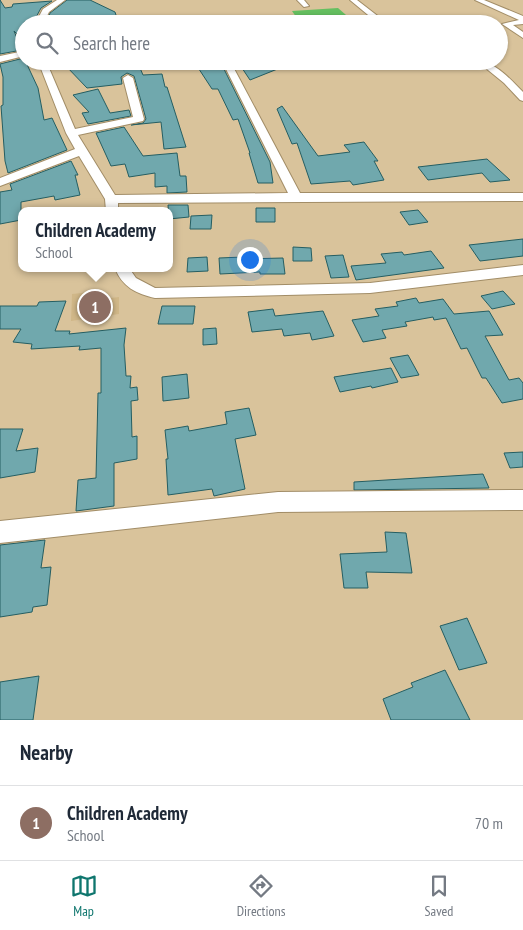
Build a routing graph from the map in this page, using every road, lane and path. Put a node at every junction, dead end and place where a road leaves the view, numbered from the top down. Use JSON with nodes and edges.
{"nodes":[{"id":1,"x":62,"y":0,"type":"edge"},
{"id":2,"x":300,"y":0,"type":"edge"},
{"id":3,"x":353,"y":0,"type":"edge"},
{"id":4,"x":478,"y":0,"type":"edge"},
{"id":5,"x":306,"y":6,"type":"dead end"},
{"id":6,"x":44,"y":15,"type":"edge"},
{"id":7,"x":372,"y":15,"type":"edge"},
{"id":8,"x":523,"y":21,"type":"edge"},
{"id":9,"x":508,"y":24,"type":"edge"},
{"id":10,"x":508,"y":25,"type":"edge"},
{"id":11,"x":523,"y":36,"type":"edge"},
{"id":12,"x":15,"y":55,"type":"edge"},
{"id":13,"x":0,"y":59,"type":"edge"},
{"id":14,"x":46,"y":70,"type":"edge"},
{"id":15,"x":231,"y":70,"type":"edge"},
{"id":16,"x":493,"y":70,"type":"edge"},
{"id":17,"x":128,"y":78,"type":"dead end"},
{"id":18,"x":523,"y":98,"type":"edge"},
{"id":19,"x":71,"y":133,"type":"junction"},
{"id":20,"x":83,"y":150,"type":"junction"},
{"id":21,"x":0,"y":182,"type":"edge"},
{"id":22,"x":296,"y":197,"type":"junction"},
{"id":23,"x":523,"y":197,"type":"edge"},
{"id":24,"x":112,"y":205,"type":"edge"},
{"id":25,"x":523,"y":270,"type":"edge"},
{"id":26,"x":123,"y":272,"type":"edge"},
{"id":27,"x":523,"y":500,"type":"edge"},
{"id":28,"x":0,"y":532,"type":"edge"}],
"edges":[{"from":1,"to":6,"type":"street"},
{"from":2,"to":5,"type":"street"},
{"from":3,"to":7,"type":"street"},
{"from":4,"to":8,"type":"street"},
{"from":8,"to":9,"type":"street"},
{"from":10,"to":11,"type":"street"},
{"from":12,"to":13,"type":"street"},
{"from":14,"to":19,"type":"street"},
{"from":15,"to":22,"type":"street"},
{"from":16,"to":18,"type":"street"},
{"from":17,"to":19,"type":"street"},
{"from":19,"to":20,"type":"street"},
{"from":20,"to":21,"type":"street"},
{"from":20,"to":24,"type":"street"},
{"from":22,"to":23,"type":"street"},
{"from":22,"to":24,"type":"street"},
{"from":25,"to":26,"type":"street"},
{"from":27,"to":28,"type":"street"}]}
